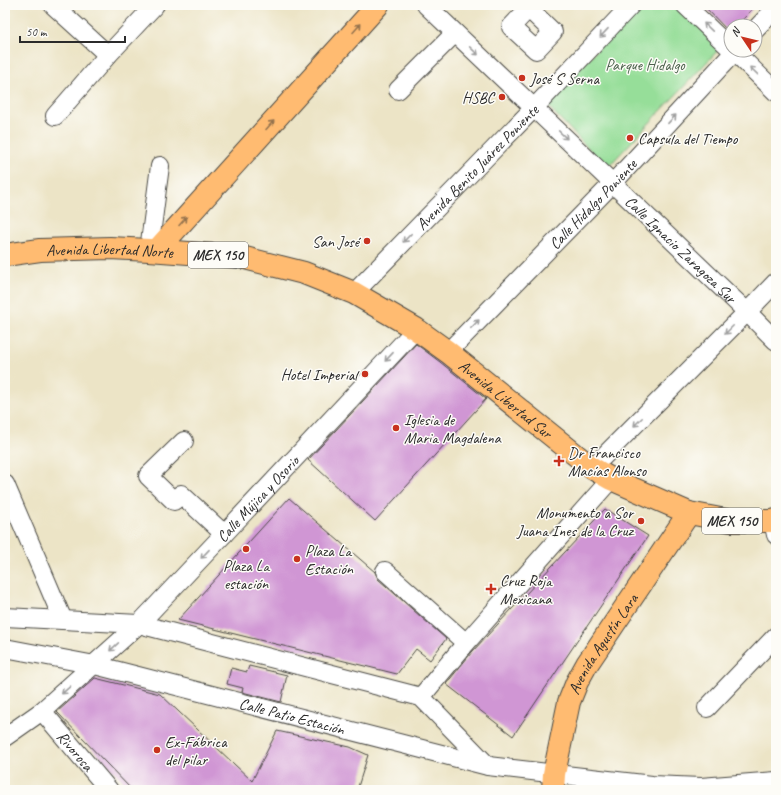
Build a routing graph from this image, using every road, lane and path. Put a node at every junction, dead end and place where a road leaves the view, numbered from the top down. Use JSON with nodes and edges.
{"nodes":[{"id":1,"x":54,"y":5,"type":"edge"},
{"id":2,"x":155,"y":5,"type":"edge"},
{"id":3,"x":378,"y":5,"type":"edge"},
{"id":4,"x":426,"y":5,"type":"edge"},
{"id":5,"x":631,"y":5,"type":"edge"},
{"id":6,"x":685,"y":5,"type":"edge"},
{"id":7,"x":776,"y":8,"type":"edge"},
{"id":8,"x":763,"y":22,"type":"edge"},
{"id":9,"x":455,"y":33,"type":"junction"},
{"id":10,"x":723,"y":40,"type":"edge"},
{"id":11,"x":108,"y":55,"type":"junction"},
{"id":12,"x":727,"y":58,"type":"edge"},
{"id":13,"x":742,"y":58,"type":"edge"},
{"id":14,"x":398,"y":90,"type":"dead end"},
{"id":15,"x":776,"y":92,"type":"edge"},
{"id":16,"x":534,"y":108,"type":"junction"},
{"id":17,"x":55,"y":116,"type":"dead end"},
{"id":18,"x":160,"y":166,"type":"dead end"},
{"id":19,"x":613,"y":183,"type":"junction"},
{"id":20,"x":153,"y":250,"type":"junction"},
{"id":21,"x":5,"y":255,"type":"edge"},
{"id":22,"x":776,"y":282,"type":"edge"},
{"id":23,"x":354,"y":293,"type":"junction"},
{"id":24,"x":747,"y":312,"type":"junction"},
{"id":25,"x":416,"y":328,"type":"junction"},
{"id":26,"x":776,"y":341,"type":"edge"},
{"id":27,"x":448,"y":352,"type":"junction"},
{"id":28,"x":184,"y":441,"type":"dead end"},
{"id":29,"x":592,"y":468,"type":"junction"},
{"id":30,"x":611,"y":479,"type":"junction"},
{"id":31,"x":5,"y":484,"type":"edge"},
{"id":32,"x":688,"y":513,"type":"junction"},
{"id":33,"x":775,"y":525,"type":"edge"},
{"id":34,"x":224,"y":534,"type":"junction"},
{"id":35,"x":385,"y":571,"type":"dead end"},
{"id":36,"x":5,"y":617,"type":"edge"},
{"id":37,"x":63,"y":620,"type":"junction"},
{"id":38,"x":139,"y":624,"type":"junction"},
{"id":39,"x":776,"y":636,"type":"edge"},
{"id":40,"x":466,"y":643,"type":"junction"},
{"id":41,"x":5,"y":648,"type":"edge"},
{"id":42,"x":95,"y":664,"type":"junction"},
{"id":43,"x":421,"y":697,"type":"junction"},
{"id":44,"x":707,"y":708,"type":"dead end"},
{"id":45,"x":42,"y":711,"type":"junction"},
{"id":46,"x":5,"y":737,"type":"edge"},
{"id":47,"x":488,"y":766,"type":"junction"},
{"id":48,"x":776,"y":781,"type":"edge"},
{"id":49,"x":554,"y":785,"type":"edge"},
{"id":50,"x":109,"y":790,"type":"edge"}],
"edges":[{"from":1,"to":11,"type":"street"},
{"from":2,"to":11,"type":"street"},
{"from":20,"to":3,"type":"main road","one_way":true},
{"from":4,"to":9,"type":"street","name":"Calle Ignacio Zaragoza Sur"},
{"from":5,"to":16,"type":"street","name":"Avenida Benito Juárez Poniente","one_way":true},
{"from":10,"to":6,"type":"street","one_way":true},
{"from":7,"to":8,"type":"street"},
{"from":9,"to":14,"type":"street"},
{"from":9,"to":16,"type":"street","name":"Calle Ignacio Zaragoza Sur","one_way":true},
{"from":11,"to":17,"type":"street"},
{"from":19,"to":12,"type":"street","name":"Calle Hidalgo Poniente","one_way":true},
{"from":15,"to":13,"type":"street","one_way":true},
{"from":16,"to":19,"type":"street","name":"Calle Ignacio Zaragoza Sur","one_way":true},
{"from":16,"to":23,"type":"street","name":"Avenida Benito Juárez Poniente","one_way":true},
{"from":18,"to":20,"type":"street"},
{"from":19,"to":24,"type":"street","name":"Calle Ignacio Zaragoza Sur"},
{"from":27,"to":19,"type":"street","name":"Calle Hidalgo Poniente","one_way":true},
{"from":20,"to":21,"type":"main road","name":"Avenida Libertad Norte","number":"MEX 150"},
{"from":20,"to":23,"type":"main road","name":"Avenida Libertad Norte","number":"MEX 150"},
{"from":22,"to":24,"type":"street"},
{"from":23,"to":25,"type":"main road","name":"Avenida Libertad Norte","number":"MEX 150"},
{"from":24,"to":26,"type":"street","name":"Calle Ignacio Zaragoza Sur"},
{"from":24,"to":29,"type":"street","one_way":true},
{"from":25,"to":27,"type":"main road","name":"Avenida Libertad Sur","number":"MEX 150"},
{"from":25,"to":34,"type":"street","name":"Calle Mújica y Osorio","one_way":true},
{"from":27,"to":29,"type":"main road","name":"Avenida Libertad Sur","number":"MEX 150"},
{"from":28,"to":34,"type":"street"},
{"from":29,"to":30,"type":"main road","name":"Avenida Libertad Sur","number":"MEX 150"},
{"from":30,"to":32,"type":"main road","name":"Avenida Libertad Sur","number":"MEX 150"},
{"from":30,"to":40,"type":"street"},
{"from":31,"to":37,"type":"street"},
{"from":32,"to":33,"type":"main road","name":"Avenida Libertad Sur","number":"MEX 150"},
{"from":32,"to":49,"type":"main road","name":"Avenida Agustín Lara"},
{"from":34,"to":38,"type":"street","name":"Calle Mújica y Osorio","one_way":true},
{"from":35,"to":40,"type":"street"},
{"from":36,"to":37,"type":"street"},
{"from":37,"to":38,"type":"street"},
{"from":38,"to":42,"type":"street","name":"Calle Mújica y Osorio","one_way":true},
{"from":38,"to":43,"type":"street"},
{"from":39,"to":44,"type":"street"},
{"from":40,"to":43,"type":"street"},
{"from":41,"to":42,"type":"street","name":"Calle Patio Estación"},
{"from":42,"to":45,"type":"street","name":"Calle Mújica y Osorio","one_way":true},
{"from":42,"to":47,"type":"street","name":"Calle Patio Estación"},
{"from":43,"to":47,"type":"street"},
{"from":45,"to":46,"type":"street","name":"Calle Mújica y Osorio"},
{"from":45,"to":50,"type":"street","name":"Rivorosa"},
{"from":47,"to":49,"type":"street","name":"Calle Patio Estación"},
{"from":48,"to":49,"type":"street","name":"Calle Patio Estación"}]}
